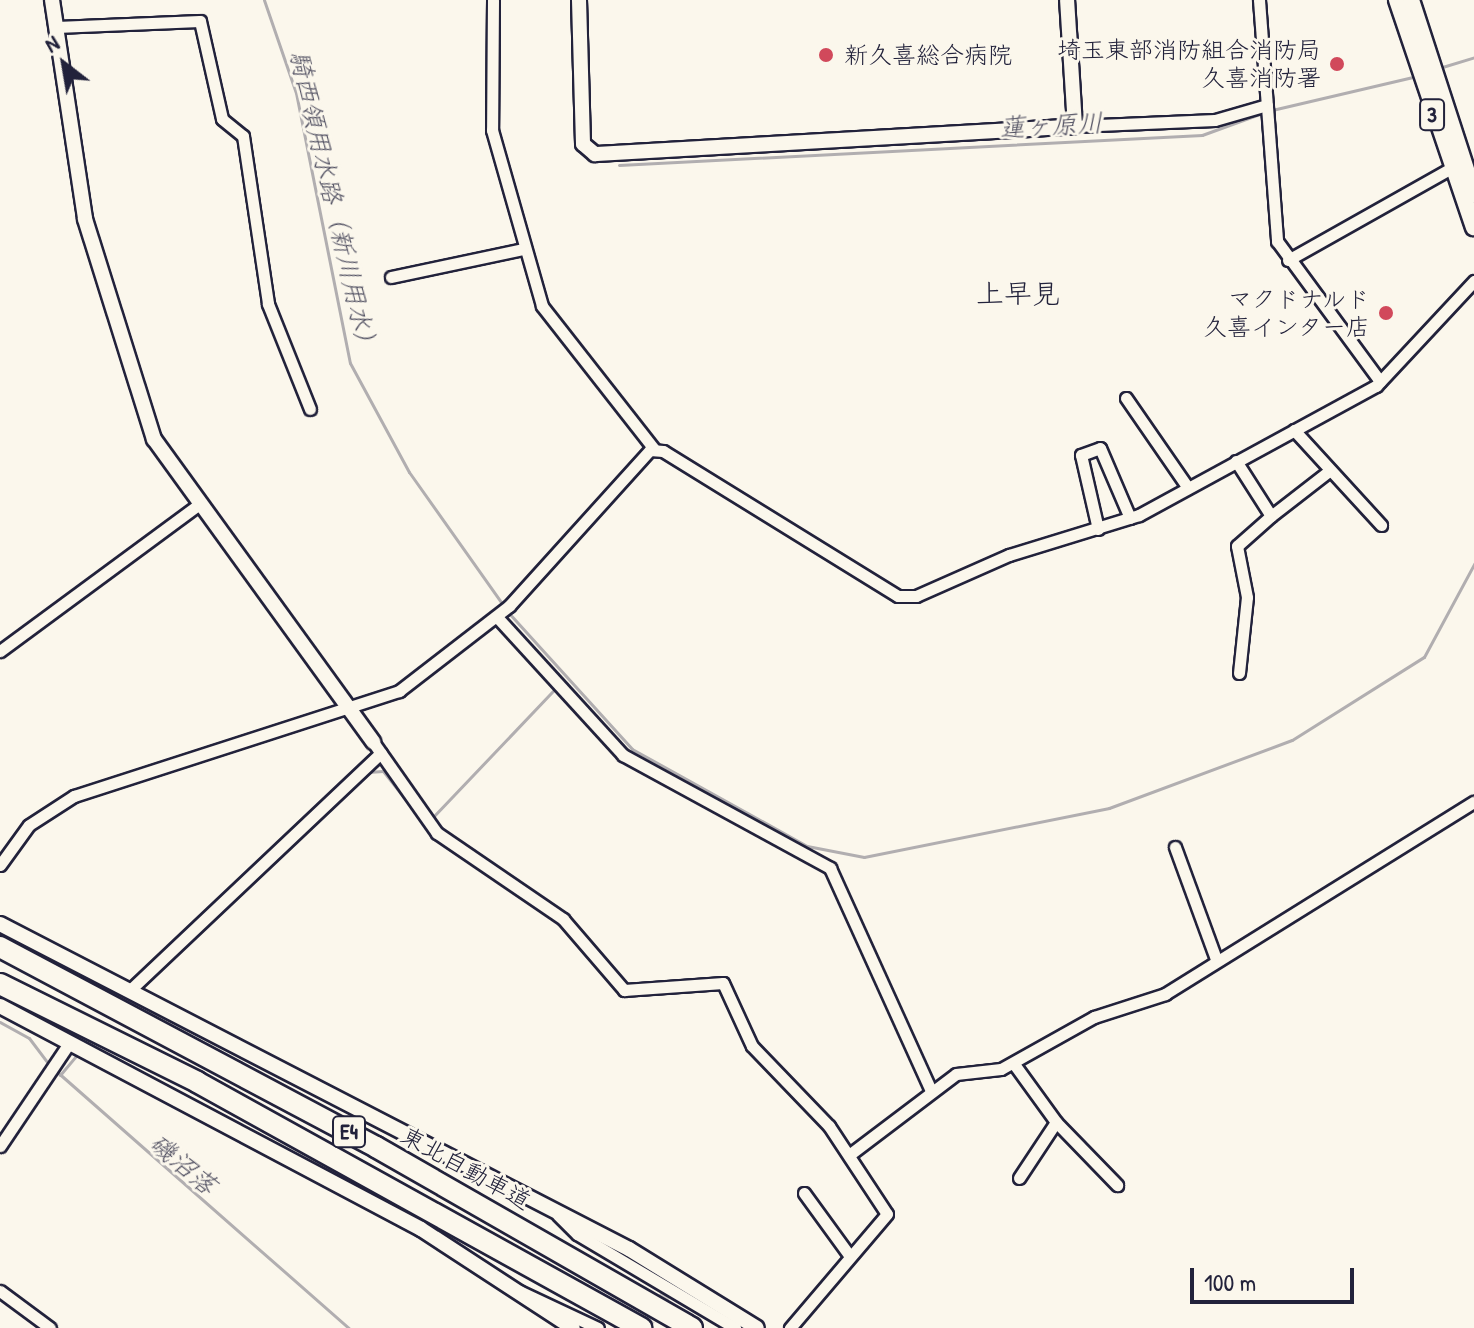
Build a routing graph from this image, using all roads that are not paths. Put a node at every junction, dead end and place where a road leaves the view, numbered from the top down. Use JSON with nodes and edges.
{"nodes":[{"id":1,"x":52,"y":0,"type":"edge"},
{"id":2,"x":493,"y":0,"type":"edge"},
{"id":3,"x":579,"y":0,"type":"edge"},
{"id":4,"x":1067,"y":0,"type":"edge"},
{"id":5,"x":1259,"y":0,"type":"edge"},
{"id":6,"x":1397,"y":0,"type":"edge"},
{"id":7,"x":1411,"y":0,"type":"edge"},
{"id":8,"x":56,"y":27,"type":"junction"},
{"id":9,"x":1267,"y":105,"type":"junction"},
{"id":10,"x":1075,"y":126,"type":"junction"},
{"id":11,"x":1451,"y":168,"type":"junction"},
{"id":12,"x":1474,"y":194,"type":"edge"},
{"id":13,"x":1474,"y":227,"type":"edge"},
{"id":14,"x":523,"y":249,"type":"junction"},
{"id":15,"x":1288,"y":260,"type":"junction"},
{"id":16,"x":391,"y":277,"type":"dead end"},
{"id":17,"x":1474,"y":281,"type":"edge"},
{"id":18,"x":1380,"y":381,"type":"junction"},
{"id":19,"x":1126,"y":398,"type":"dead end"},
{"id":20,"x":310,"y":409,"type":"dead end"},
{"id":21,"x":1294,"y":430,"type":"junction"},
{"id":22,"x":654,"y":449,"type":"junction"},
{"id":23,"x":1236,"y":461,"type":"junction"},
{"id":24,"x":1329,"y":471,"type":"junction"},
{"id":25,"x":1188,"y":488,"type":"junction"},
{"id":26,"x":197,"y":506,"type":"junction"},
{"id":27,"x":1271,"y":516,"type":"junction"},
{"id":28,"x":1130,"y":518,"type":"junction"},
{"id":29,"x":1381,"y":525,"type":"dead end"},
{"id":30,"x":1098,"y":529,"type":"junction"},
{"id":31,"x":503,"y":612,"type":"junction"},
{"id":32,"x":0,"y":651,"type":"edge"},
{"id":33,"x":1239,"y":673,"type":"dead end"},
{"id":34,"x":352,"y":710,"type":"junction"},
{"id":35,"x":377,"y":747,"type":"junction"},
{"id":36,"x":1474,"y":802,"type":"edge"},
{"id":37,"x":1175,"y":847,"type":"dead end"},
{"id":38,"x":1,"y":862,"type":"edge"},
{"id":39,"x":0,"y":924,"type":"edge"},
{"id":40,"x":0,"y":947,"type":"edge"},
{"id":41,"x":1216,"y":959,"type":"junction"},
{"id":42,"x":0,"y":984,"type":"edge"},
{"id":43,"x":130,"y":990,"type":"junction"},
{"id":44,"x":0,"y":1006,"type":"edge"},
{"id":45,"x":70,"y":1042,"type":"junction"},
{"id":46,"x":1014,"y":1064,"type":"junction"},
{"id":47,"x":931,"y":1091,"type":"junction"},
{"id":48,"x":1056,"y":1122,"type":"junction"},
{"id":49,"x":0,"y":1146,"type":"edge"},
{"id":50,"x":849,"y":1155,"type":"junction"},
{"id":51,"x":1019,"y":1178,"type":"dead end"},
{"id":52,"x":1117,"y":1185,"type":"dead end"},
{"id":53,"x":804,"y":1193,"type":"dead end"},
{"id":54,"x":555,"y":1212,"type":"junction"},
{"id":55,"x":849,"y":1255,"type":"junction"},
{"id":56,"x":0,"y":1291,"type":"edge"},
{"id":57,"x":517,"y":1291,"type":"junction"},
{"id":58,"x":50,"y":1328,"type":"edge"},
{"id":59,"x":573,"y":1328,"type":"edge"},
{"id":60,"x":598,"y":1328,"type":"edge"},
{"id":61,"x":641,"y":1328,"type":"edge"},
{"id":62,"x":692,"y":1328,"type":"edge"},
{"id":63,"x":735,"y":1328,"type":"edge"},
{"id":64,"x":757,"y":1328,"type":"edge"},
{"id":65,"x":790,"y":1328,"type":"edge"}],
"edges":[{"from":1,"to":8,"type":"street"},
{"from":2,"to":14,"type":"street"},
{"from":3,"to":10,"type":"street"},
{"from":4,"to":10,"type":"street"},
{"from":5,"to":9,"type":"street"},
{"from":6,"to":11,"type":"main road","number":"3"},
{"from":7,"to":12,"type":"main road","number":"3"},
{"from":8,"to":20,"type":"street"},
{"from":8,"to":26,"type":"street"},
{"from":9,"to":10,"type":"street"},
{"from":9,"to":15,"type":"street"},
{"from":11,"to":13,"type":"main road","number":"3"},
{"from":11,"to":15,"type":"street"},
{"from":14,"to":16,"type":"street"},
{"from":14,"to":22,"type":"street"},
{"from":15,"to":18,"type":"street"},
{"from":17,"to":18,"type":"street"},
{"from":18,"to":21,"type":"street"},
{"from":19,"to":25,"type":"street"},
{"from":21,"to":23,"type":"street"},
{"from":21,"to":24,"type":"street"},
{"from":22,"to":30,"type":"street"},
{"from":22,"to":31,"type":"street"},
{"from":23,"to":25,"type":"street"},
{"from":23,"to":27,"type":"street"},
{"from":24,"to":27,"type":"street"},
{"from":24,"to":29,"type":"street"},
{"from":25,"to":28,"type":"street"},
{"from":26,"to":32,"type":"street"},
{"from":26,"to":34,"type":"street"},
{"from":27,"to":33,"type":"street"},
{"from":28,"to":30,"type":"street"},
{"from":28,"to":30,"type":"street"},
{"from":31,"to":34,"type":"street"},
{"from":31,"to":47,"type":"street"},
{"from":34,"to":35,"type":"street"},
{"from":34,"to":38,"type":"street"},
{"from":35,"to":43,"type":"street"},
{"from":35,"to":50,"type":"street"},
{"from":36,"to":41,"type":"street"},
{"from":37,"to":41,"type":"street"},
{"from":39,"to":43,"type":"street"},
{"from":40,"to":62,"type":"highway","name":"東北自動車道","number":"E4"},
{"from":41,"to":46,"type":"street"},
{"from":42,"to":61,"type":"highway","number":"E4"},
{"from":43,"to":54,"type":"street"},
{"from":44,"to":45,"type":"street"},
{"from":45,"to":49,"type":"street"},
{"from":45,"to":57,"type":"street"},
{"from":46,"to":47,"type":"street"},
{"from":46,"to":48,"type":"street"},
{"from":47,"to":50,"type":"street"},
{"from":48,"to":51,"type":"street"},
{"from":48,"to":52,"type":"street"},
{"from":50,"to":55,"type":"street"},
{"from":53,"to":55,"type":"street"},
{"from":54,"to":63,"type":"street"},
{"from":54,"to":64,"type":"street"},
{"from":55,"to":65,"type":"street"},
{"from":56,"to":58,"type":"street"},
{"from":57,"to":59,"type":"street"},
{"from":57,"to":60,"type":"street"}]}
